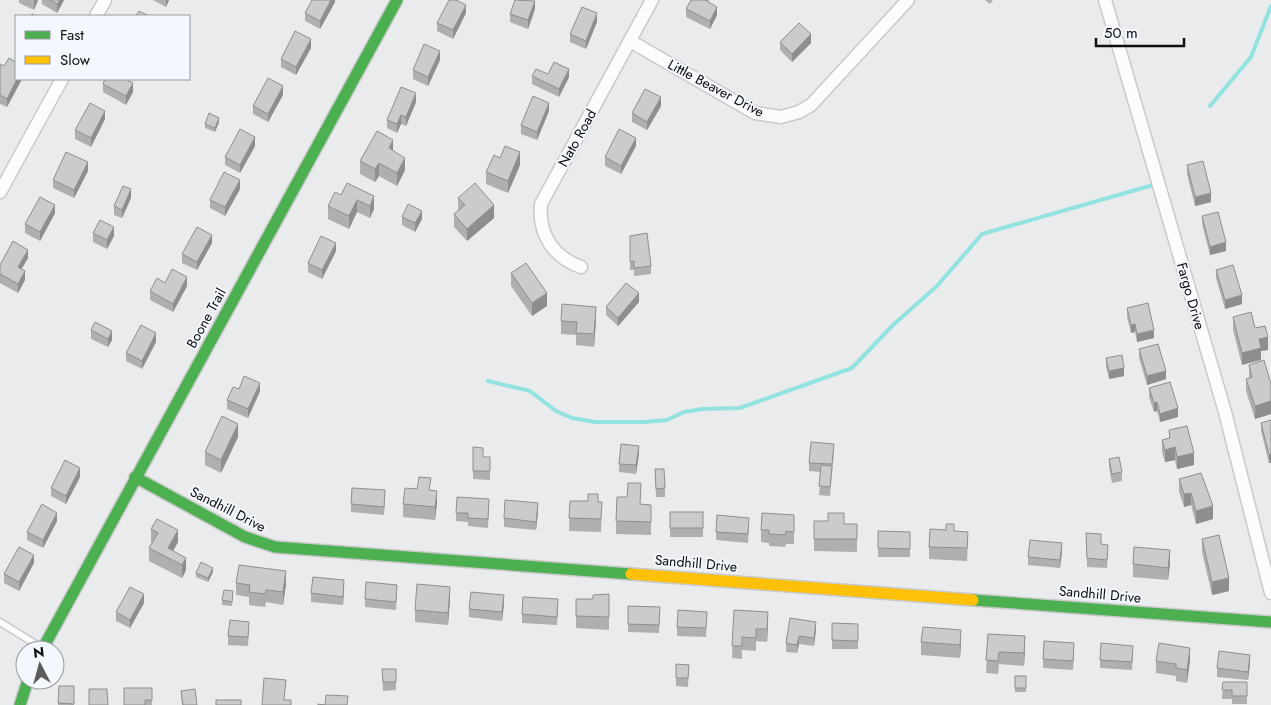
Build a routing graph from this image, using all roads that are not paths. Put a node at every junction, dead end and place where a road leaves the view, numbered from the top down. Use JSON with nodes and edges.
{"nodes":[{"id":1,"x":105,"y":0,"type":"edge"},
{"id":2,"x":397,"y":0,"type":"edge"},
{"id":3,"x":652,"y":0,"type":"edge"},
{"id":4,"x":908,"y":0,"type":"edge"},
{"id":5,"x":1105,"y":0,"type":"edge"},
{"id":6,"x":97,"y":15,"type":"edge"},
{"id":7,"x":630,"y":41,"type":"junction"},
{"id":8,"x":61,"y":80,"type":"edge"},
{"id":9,"x":0,"y":192,"type":"edge"},
{"id":10,"x":581,"y":267,"type":"dead end"},
{"id":11,"x":135,"y":477,"type":"junction"},
{"id":12,"x":1271,"y":593,"type":"edge"},
{"id":13,"x":0,"y":622,"type":"edge"},
{"id":14,"x":1271,"y":622,"type":"edge"},
{"id":15,"x":28,"y":640,"type":"edge"},
{"id":16,"x":47,"y":640,"type":"edge"},
{"id":17,"x":25,"y":690,"type":"edge"},
{"id":18,"x":20,"y":705,"type":"edge"}],
"edges":[{"from":1,"to":6,"type":"street"},
{"from":2,"to":11,"type":"street","name":"Boone Trail"},
{"from":3,"to":7,"type":"street","name":"Nato Road"},
{"from":4,"to":7,"type":"street","name":"Little Beaver Drive"},
{"from":5,"to":12,"type":"street","name":"Fargo Drive"},
{"from":7,"to":10,"type":"street","name":"Nato Road"},
{"from":8,"to":9,"type":"street"},
{"from":11,"to":14,"type":"street","name":"Sandhill Drive"},
{"from":11,"to":16,"type":"street","name":"Boone Trail"},
{"from":13,"to":15,"type":"lane"},
{"from":17,"to":18,"type":"street"}]}
